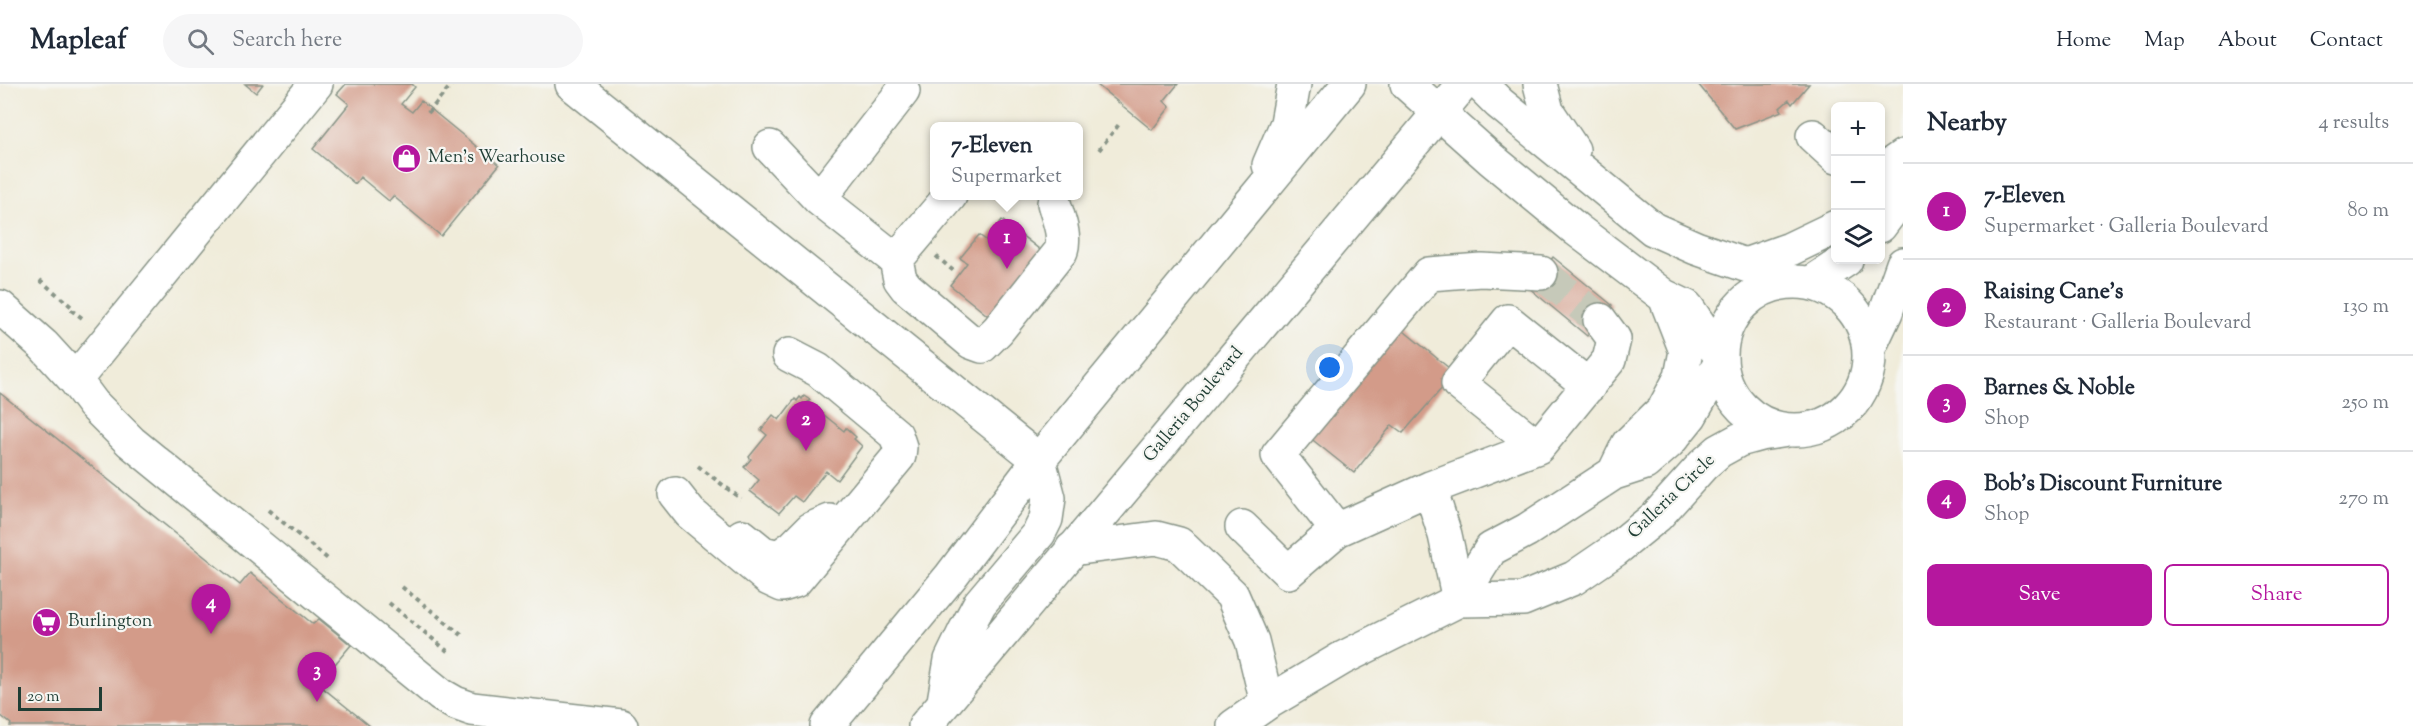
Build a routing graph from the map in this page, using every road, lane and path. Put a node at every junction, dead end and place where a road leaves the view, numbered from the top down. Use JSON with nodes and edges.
{"nodes":[{"id":1,"x":316,"y":84,"type":"edge"},
{"id":2,"x":452,"y":84,"type":"edge"},
{"id":3,"x":572,"y":84,"type":"edge"},
{"id":4,"x":1294,"y":84,"type":"edge"},
{"id":5,"x":1349,"y":84,"type":"edge"},
{"id":6,"x":1407,"y":84,"type":"edge"},
{"id":7,"x":1463,"y":84,"type":"edge"},
{"id":8,"x":1480,"y":84,"type":"edge"},
{"id":9,"x":1540,"y":84,"type":"edge"},
{"id":10,"x":903,"y":91,"type":"dead end"},
{"id":11,"x":428,"y":113,"type":"dead end"},
{"id":12,"x":1440,"y":113,"type":"junction"},
{"id":13,"x":1120,"y":123,"type":"dead end"},
{"id":14,"x":770,"y":147,"type":"dead end"},
{"id":15,"x":1099,"y":150,"type":"dead end"},
{"id":16,"x":1891,"y":169,"type":"edge"},
{"id":17,"x":819,"y":199,"type":"junction"},
{"id":18,"x":946,"y":200,"type":"edge"},
{"id":19,"x":1054,"y":203,"type":"dead end"},
{"id":20,"x":1243,"y":213,"type":"junction"},
{"id":21,"x":1885,"y":220,"type":"edge"},
{"id":22,"x":1653,"y":229,"type":"junction"},
{"id":23,"x":1831,"y":229,"type":"edge"},
{"id":24,"x":896,"y":260,"type":"junction"},
{"id":25,"x":1839,"y":264,"type":"edge"},
{"id":26,"x":1903,"y":264,"type":"edge"},
{"id":27,"x":1744,"y":265,"type":"junction"},
{"id":28,"x":1541,"y":273,"type":"tunnel mouth"},
{"id":29,"x":40,"y":280,"type":"dead end"},
{"id":30,"x":1803,"y":283,"type":"junction"},
{"id":31,"x":1664,"y":296,"type":"junction"},
{"id":32,"x":0,"y":307,"type":"edge"},
{"id":33,"x":73,"y":308,"type":"dead end"},
{"id":34,"x":1600,"y":320,"type":"tunnel mouth"},
{"id":35,"x":1869,"y":348,"type":"junction"},
{"id":36,"x":789,"y":355,"type":"dead end"},
{"id":37,"x":1721,"y":360,"type":"junction"},
{"id":38,"x":75,"y":380,"type":"junction"},
{"id":39,"x":1589,"y":386,"type":"junction"},
{"id":40,"x":1788,"y":430,"type":"junction"},
{"id":41,"x":1538,"y":447,"type":"junction"},
{"id":42,"x":1039,"y":460,"type":"junction"},
{"id":43,"x":698,"y":466,"type":"dead end"},
{"id":44,"x":1614,"y":473,"type":"junction"},
{"id":45,"x":1430,"y":488,"type":"junction"},
{"id":46,"x":675,"y":494,"type":"dead end"},
{"id":47,"x":741,"y":499,"type":"dead end"},
{"id":48,"x":268,"y":510,"type":"dead end"},
{"id":49,"x":1242,"y":527,"type":"dead end"},
{"id":50,"x":1337,"y":530,"type":"junction"},
{"id":51,"x":1072,"y":549,"type":"junction"},
{"id":52,"x":329,"y":560,"type":"dead end"},
{"id":53,"x":402,"y":587,"type":"dead end"},
{"id":54,"x":1459,"y":600,"type":"junction"},
{"id":55,"x":388,"y":603,"type":"dead end"},
{"id":56,"x":464,"y":637,"type":"dead end"},
{"id":57,"x":451,"y":654,"type":"dead end"},
{"id":58,"x":1267,"y":702,"type":"junction"},
{"id":59,"x":934,"y":714,"type":"edge"},
{"id":60,"x":621,"y":726,"type":"edge"},
{"id":61,"x":828,"y":726,"type":"edge"},
{"id":62,"x":1234,"y":726,"type":"edge"}],
"edges":[{"from":1,"to":38,"type":"main road"},
{"from":2,"to":11,"type":"path"},
{"from":3,"to":42,"type":"main road"},
{"from":4,"to":20,"type":"main road"},
{"from":5,"to":20,"type":"main road"},
{"from":6,"to":12,"type":"main road"},
{"from":7,"to":12,"type":"main road","name":"Galleria Boulevard"},
{"from":8,"to":22,"type":"main road"},
{"from":9,"to":22,"type":"main road"},
{"from":10,"to":17,"type":"main road"},
{"from":12,"to":31,"type":"main road"},
{"from":12,"to":51,"type":"main road","name":"Galleria Boulevard"},
{"from":13,"to":15,"type":"path"},
{"from":14,"to":17,"type":"main road"},
{"from":16,"to":21,"type":"main road"},
{"from":17,"to":24,"type":"main road"},
{"from":18,"to":24,"type":"main road"},
{"from":19,"to":24,"type":"main road"},
{"from":20,"to":42,"type":"main road"},
{"from":22,"to":27,"type":"main road"},
{"from":23,"to":27,"type":"main road"},
{"from":25,"to":30,"type":"main road"},
{"from":26,"to":35,"type":"main road"},
{"from":27,"to":30,"type":"main road"},
{"from":28,"to":50,"type":"main road"},
{"from":29,"to":33,"type":"path"},
{"from":30,"to":35,"type":"main road"},
{"from":30,"to":37,"type":"main road"},
{"from":31,"to":37,"type":"main road"},
{"from":31,"to":44,"type":"main road"},
{"from":32,"to":38,"type":"main road"},
{"from":34,"to":39,"type":"main road"},
{"from":35,"to":40,"type":"main road"},
{"from":36,"to":46,"type":"main road"},
{"from":37,"to":40,"type":"main road"},
{"from":37,"to":44,"type":"main road"},
{"from":38,"to":60,"type":"main road"},
{"from":39,"to":41,"type":"main road"},
{"from":39,"to":41,"type":"main road"},
{"from":40,"to":54,"type":"main road","name":"Galleria Circle"},
{"from":41,"to":45,"type":"main road"},
{"from":42,"to":59,"type":"main road"},
{"from":42,"to":61,"type":"main road"},
{"from":43,"to":47,"type":"path"},
{"from":44,"to":54,"type":"main road"},
{"from":45,"to":50,"type":"main road"},
{"from":45,"to":54,"type":"main road"},
{"from":48,"to":52,"type":"path"},
{"from":49,"to":50,"type":"main road"},
{"from":51,"to":58,"type":"main road"},
{"from":51,"to":59,"type":"main road","name":"Galleria Boulevard"},
{"from":53,"to":56,"type":"path"},
{"from":54,"to":58,"type":"main road","name":"Galleria Circle"},
{"from":55,"to":57,"type":"path"},
{"from":58,"to":62,"type":"main road","name":"Galleria Circle"}]}
